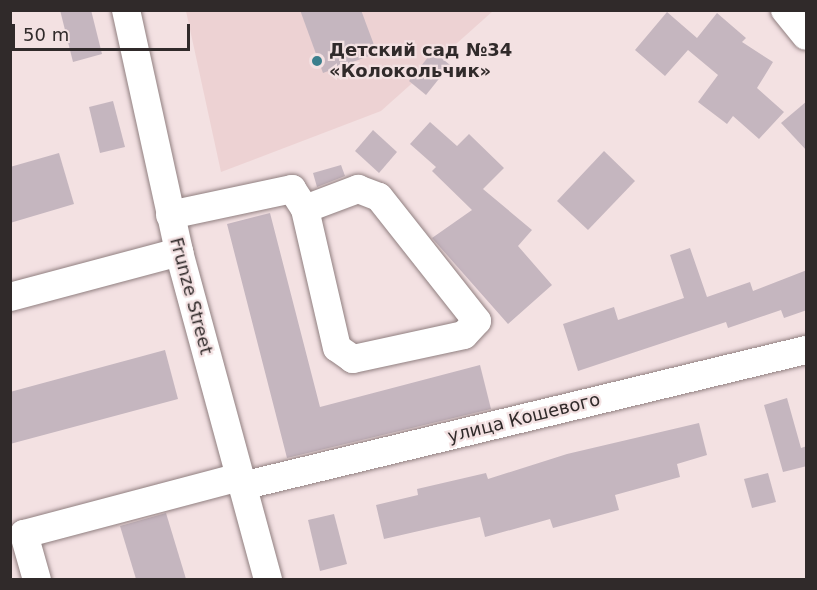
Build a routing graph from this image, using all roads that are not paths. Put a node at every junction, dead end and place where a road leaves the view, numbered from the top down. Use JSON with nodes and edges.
{"nodes":[{"id":1,"x":126,"y":10,"type":"edge"},
{"id":2,"x":785,"y":10,"type":"edge"},
{"id":3,"x":807,"y":36,"type":"edge"},
{"id":4,"x":305,"y":209,"type":"junction"},
{"id":5,"x":170,"y":215,"type":"junction"},
{"id":6,"x":179,"y":252,"type":"junction"},
{"id":7,"x":10,"y":297,"type":"edge"},
{"id":8,"x":807,"y":350,"type":"edge"},
{"id":9,"x":241,"y":481,"type":"junction"},
{"id":10,"x":37,"y":579,"type":"edge"},
{"id":11,"x":268,"y":579,"type":"edge"}],
"edges":[{"from":1,"to":5,"type":"street","name":"Frunze Street"},
{"from":2,"to":3,"type":"street"},
{"from":4,"to":4,"type":"street"},
{"from":4,"to":5,"type":"street"},
{"from":5,"to":6,"type":"street","name":"Frunze Street"},
{"from":6,"to":7,"type":"street"},
{"from":6,"to":9,"type":"street","name":"Frunze Street"},
{"from":8,"to":9,"type":"street","name":"улица Кошевого"},
{"from":9,"to":10,"type":"street","name":"улица Кошевого"},
{"from":9,"to":11,"type":"street","name":"Frunze Street"}]}
